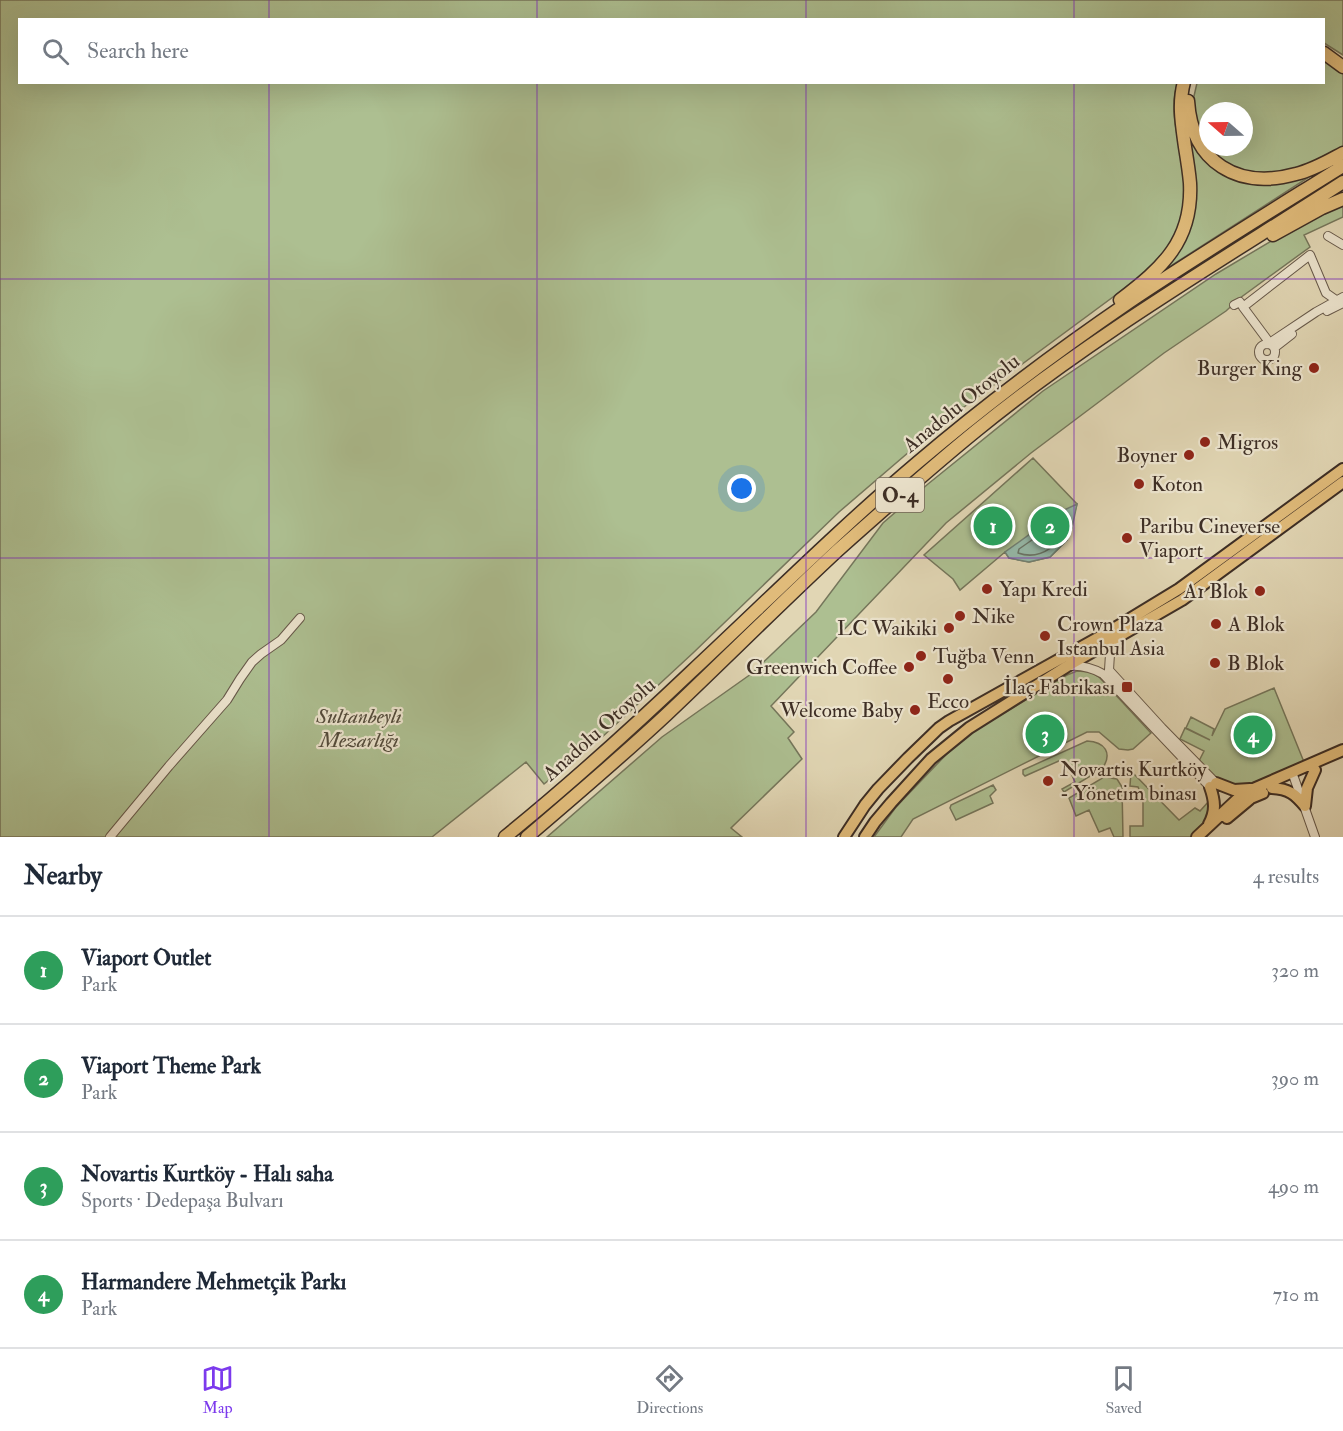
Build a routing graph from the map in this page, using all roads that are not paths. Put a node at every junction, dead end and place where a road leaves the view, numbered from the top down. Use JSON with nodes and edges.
{"nodes":[{"id":1,"x":1325,"y":46,"type":"edge"},
{"id":2,"x":1325,"y":54,"type":"edge"},
{"id":3,"x":1343,"y":58,"type":"edge"},
{"id":4,"x":1343,"y":67,"type":"edge"},
{"id":5,"x":1184,"y":84,"type":"edge"},
{"id":6,"x":1192,"y":84,"type":"edge"},
{"id":7,"x":1343,"y":153,"type":"edge"},
{"id":8,"x":1343,"y":165,"type":"edge"},
{"id":9,"x":1343,"y":182,"type":"edge"},
{"id":10,"x":1343,"y":199,"type":"edge"},
{"id":11,"x":1328,"y":236,"type":"dead end"},
{"id":12,"x":1343,"y":245,"type":"edge"},
{"id":13,"x":1223,"y":257,"type":"junction"},
{"id":14,"x":1341,"y":300,"type":"edge"},
{"id":15,"x":1234,"y":305,"type":"dead end"},
{"id":16,"x":1243,"y":307,"type":"junction"},
{"id":17,"x":1030,"y":372,"type":"junction"},
{"id":18,"x":1343,"y":469,"type":"edge"},
{"id":19,"x":1343,"y":482,"type":"edge"},
{"id":20,"x":300,"y":618,"type":"dead end"},
{"id":21,"x":1121,"y":634,"type":"junction"},
{"id":22,"x":1066,"y":667,"type":"junction"},
{"id":23,"x":954,"y":718,"type":"junction"},
{"id":24,"x":935,"y":732,"type":"junction"},
{"id":25,"x":962,"y":733,"type":"junction"},
{"id":26,"x":943,"y":748,"type":"junction"},
{"id":27,"x":1343,"y":750,"type":"edge"},
{"id":28,"x":1343,"y":758,"type":"edge"},
{"id":29,"x":606,"y":769,"type":"junction"},
{"id":30,"x":1315,"y":770,"type":"junction"},
{"id":31,"x":1293,"y":775,"type":"junction"},
{"id":32,"x":1213,"y":785,"type":"junction"},
{"id":33,"x":1255,"y":788,"type":"junction"},
{"id":34,"x":1272,"y":788,"type":"junction"},
{"id":35,"x":1305,"y":806,"type":"junction"},
{"id":36,"x":1233,"y":807,"type":"junction"},
{"id":37,"x":1207,"y":832,"type":"edge"},
{"id":38,"x":848,"y":834,"type":"edge"},
{"id":39,"x":110,"y":837,"type":"edge"},
{"id":40,"x":505,"y":837,"type":"edge"},
{"id":41,"x":527,"y":837,"type":"edge"},
{"id":42,"x":539,"y":837,"type":"edge"},
{"id":43,"x":865,"y":837,"type":"edge"},
{"id":44,"x":1197,"y":837,"type":"edge"},
{"id":45,"x":1315,"y":837,"type":"edge"}],
"edges":[{"from":1,"to":3,"type":"highway"},
{"from":2,"to":4,"type":"highway"},
{"from":5,"to":17,"type":"highway"},
{"from":6,"to":7,"type":"highway"},
{"from":8,"to":17,"type":"highway","name":"Anadolu Otoyolu","number":"O-4"},
{"from":9,"to":13,"type":"highway","name":"Anadolu Otoyolu","number":"O-4"},
{"from":10,"to":13,"type":"highway"},
{"from":11,"to":12,"type":"street"},
{"from":13,"to":29,"type":"highway","name":"Anadolu Otoyolu","number":"O-4"},
{"from":14,"to":16,"type":"street"},
{"from":14,"to":16,"type":"street"},
{"from":15,"to":16,"type":"street"},
{"from":17,"to":40,"type":"highway","name":"Anadolu Otoyolu","number":"O-4"},
{"from":18,"to":23,"type":"main road"},
{"from":19,"to":21,"type":"main road"},
{"from":20,"to":39,"type":"street"},
{"from":21,"to":22,"type":"main road"},
{"from":21,"to":32,"type":"street"},
{"from":22,"to":25,"type":"main road"},
{"from":22,"to":32,"type":"street"},
{"from":23,"to":24,"type":"main road"},
{"from":23,"to":25,"type":"main road"},
{"from":24,"to":26,"type":"main road"},
{"from":24,"to":38,"type":"main road"},
{"from":25,"to":26,"type":"main road"},
{"from":26,"to":43,"type":"main road"},
{"from":27,"to":31,"type":"main road"},
{"from":28,"to":30,"type":"main road"},
{"from":29,"to":41,"type":"highway","name":"Anadolu Otoyolu","number":"O-4"},
{"from":29,"to":42,"type":"highway"},
{"from":30,"to":31,"type":"main road"},
{"from":30,"to":35,"type":"main road"},
{"from":31,"to":33,"type":"main road"},
{"from":31,"to":34,"type":"main road"},
{"from":31,"to":35,"type":"street"},
{"from":32,"to":33,"type":"main road"},
{"from":32,"to":36,"type":"main road"},
{"from":32,"to":37,"type":"main road"},
{"from":33,"to":36,"type":"main road"},
{"from":34,"to":35,"type":"main road"},
{"from":34,"to":36,"type":"main road"},
{"from":35,"to":45,"type":"street"},
{"from":36,"to":37,"type":"main road"},
{"from":37,"to":44,"type":"main road"}]}
